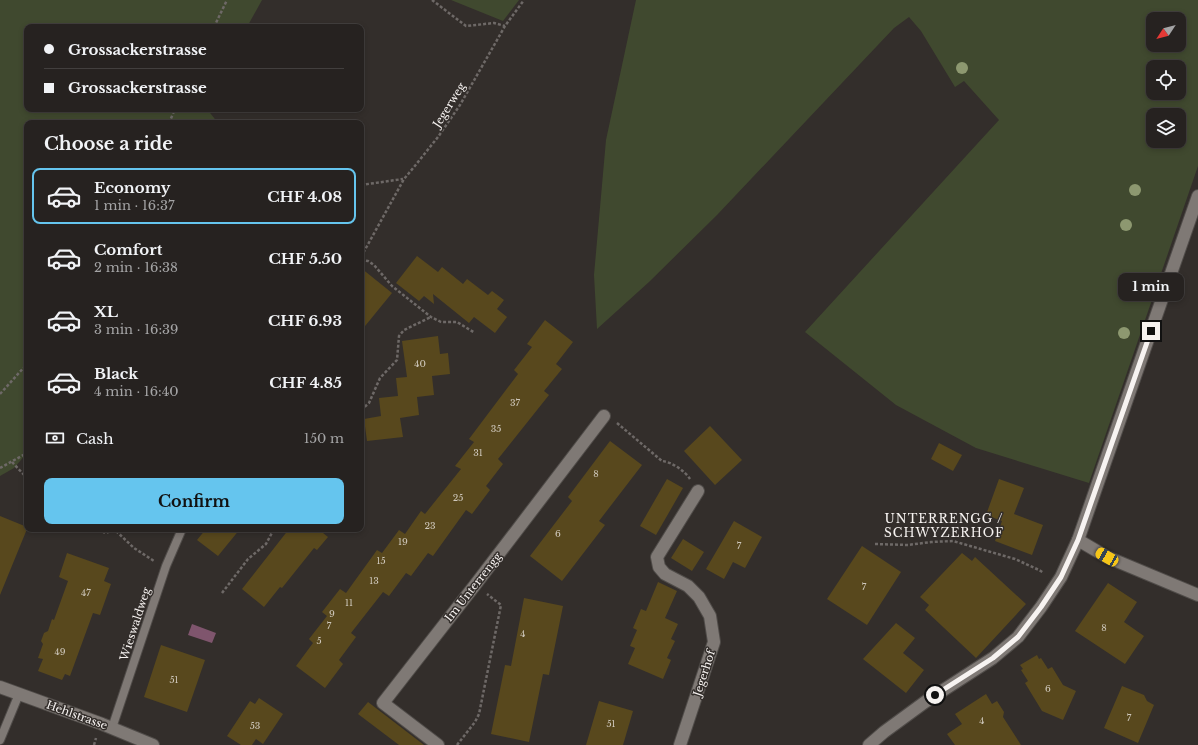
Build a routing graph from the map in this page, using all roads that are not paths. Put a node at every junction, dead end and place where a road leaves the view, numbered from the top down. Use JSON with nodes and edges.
{"nodes":[{"id":1,"x":1198,"y":196,"type":"edge"},
{"id":2,"x":604,"y":416,"type":"road end"},
{"id":3,"x":698,"y":491,"type":"road end"},
{"id":4,"x":181,"y":532,"type":"edge"},
{"id":5,"x":1078,"y":540,"type":"junction"},
{"id":6,"x":1198,"y":595,"type":"edge"},
{"id":7,"x":0,"y":687,"type":"edge"},
{"id":8,"x":19,"y":694,"type":"junction"},
{"id":9,"x":112,"y":728,"type":"junction"},
{"id":10,"x":0,"y":740,"type":"edge"},
{"id":11,"x":153,"y":745,"type":"edge"},
{"id":12,"x":438,"y":745,"type":"edge"},
{"id":13,"x":680,"y":745,"type":"edge"},
{"id":14,"x":869,"y":745,"type":"edge"}],
"edges":[{"from":1,"to":5,"type":"street"},
{"from":2,"to":12,"type":"street","name":"Im Unterrengg"},
{"from":3,"to":13,"type":"street","name":"Jegerhof"},
{"from":4,"to":9,"type":"lane","name":"Wieswaldweg"},
{"from":5,"to":6,"type":"street"},
{"from":5,"to":14,"type":"street"},
{"from":7,"to":8,"type":"street","name":"Hehlstrasse"},
{"from":8,"to":9,"type":"street","name":"Hehlstrasse"},
{"from":8,"to":10,"type":"lane"},
{"from":9,"to":11,"type":"street","name":"Hehlstrasse"}]}
